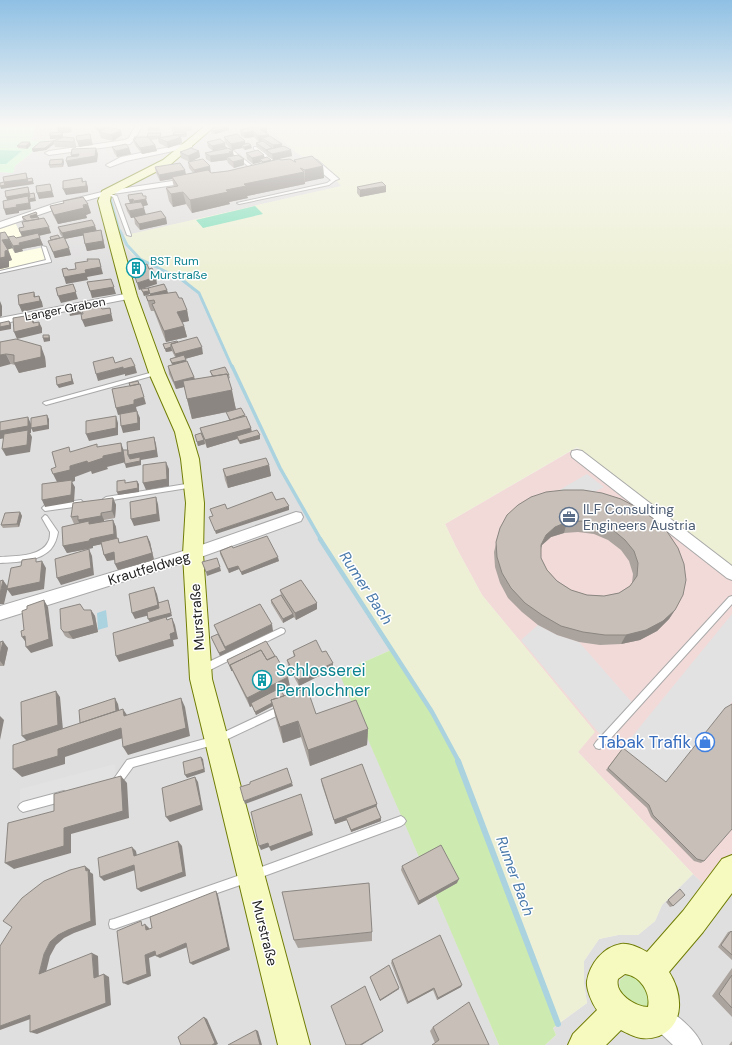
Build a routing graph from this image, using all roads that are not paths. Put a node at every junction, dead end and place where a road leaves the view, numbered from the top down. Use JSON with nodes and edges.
{"nodes":[{"id":1,"x":142,"y":175,"type":"edge"},
{"id":2,"x":330,"y":175,"type":"edge"},
{"id":3,"x":201,"y":178,"type":"edge"},
{"id":4,"x":335,"y":179,"type":"joint"},
{"id":5,"x":106,"y":193,"type":"junction"},
{"id":6,"x":240,"y":203,"type":"dead end"},
{"id":7,"x":0,"y":225,"type":"edge"},
{"id":8,"x":129,"y":235,"type":"dead end"},
{"id":9,"x":44,"y":246,"type":"dead end"},
{"id":10,"x":0,"y":272,"type":"edge"},
{"id":11,"x":130,"y":296,"type":"junction"},
{"id":12,"x":0,"y":321,"type":"edge"},
{"id":13,"x":157,"y":373,"type":"junction"},
{"id":14,"x":46,"y":403,"type":"dead end"},
{"id":15,"x":577,"y":454,"type":"dead end"},
{"id":16,"x":194,"y":484,"type":"junction"},
{"id":17,"x":46,"y":508,"type":"dead end"},
{"id":18,"x":296,"y":517,"type":"dead end"},
{"id":19,"x":45,"y":518,"type":"dead end"},
{"id":20,"x":193,"y":554,"type":"junction"},
{"id":21,"x":0,"y":560,"type":"edge"},
{"id":22,"x":732,"y":574,"type":"edge"},
{"id":23,"x":732,"y":599,"type":"edge"},
{"id":24,"x":0,"y":613,"type":"edge"},
{"id":25,"x":281,"y":631,"type":"dead end"},
{"id":26,"x":201,"y":670,"type":"junction"},
{"id":27,"x":288,"y":706,"type":"edge"},
{"id":28,"x":217,"y":740,"type":"junction"},
{"id":29,"x":599,"y":745,"type":"dead end"},
{"id":30,"x":110,"y":784,"type":"edge"},
{"id":31,"x":74,"y":794,"type":"edge"},
{"id":32,"x":23,"y":807,"type":"dead end"},
{"id":33,"x":401,"y":821,"type":"dead end"},
{"id":34,"x":732,"y":869,"type":"edge"},
{"id":35,"x":251,"y":876,"type":"junction"},
{"id":36,"x":114,"y":924,"type":"dead end"},
{"id":37,"x":650,"y":970,"type":"junction"},
{"id":38,"x":614,"y":1015,"type":"junction"},
{"id":39,"x":661,"y":1018,"type":"junction"},
{"id":40,"x":294,"y":1045,"type":"edge"},
{"id":41,"x":584,"y":1045,"type":"edge"},
{"id":42,"x":690,"y":1045,"type":"edge"}],
"edges":[{"from":1,"to":5,"type":"street"},
{"from":2,"to":4,"type":"street"},
{"from":3,"to":5,"type":"street"},
{"from":4,"to":6,"type":"lane"},
{"from":5,"to":7,"type":"street"},
{"from":5,"to":8,"type":"lane"},
{"from":5,"to":11,"type":"street","name":"Murstraße"},
{"from":9,"to":10,"type":"lane"},
{"from":11,"to":12,"type":"street","name":"Langer Graben"},
{"from":11,"to":13,"type":"street","name":"Murstraße"},
{"from":13,"to":14,"type":"lane"},
{"from":13,"to":16,"type":"street","name":"Murstraße"},
{"from":15,"to":22,"type":"street"},
{"from":16,"to":17,"type":"lane"},
{"from":16,"to":20,"type":"street","name":"Murstraße"},
{"from":18,"to":20,"type":"street","name":"Krautfeldweg"},
{"from":19,"to":21,"type":"lane"},
{"from":20,"to":24,"type":"street","name":"Krautfeldweg"},
{"from":20,"to":26,"type":"street","name":"Murstraße"},
{"from":23,"to":29,"type":"lane"},
{"from":25,"to":26,"type":"lane"},
{"from":26,"to":28,"type":"street","name":"Murstraße"},
{"from":27,"to":28,"type":"lane"},
{"from":28,"to":30,"type":"lane"},
{"from":28,"to":35,"type":"street","name":"Murstraße"},
{"from":31,"to":32,"type":"lane"},
{"from":33,"to":35,"type":"lane"},
{"from":34,"to":37,"type":"street"},
{"from":35,"to":36,"type":"lane"},
{"from":35,"to":40,"type":"street","name":"Murstraße"},
{"from":37,"to":38,"type":"street"},
{"from":37,"to":39,"type":"street"},
{"from":38,"to":39,"type":"street"},
{"from":38,"to":41,"type":"street"},
{"from":39,"to":42,"type":"street"}]}
